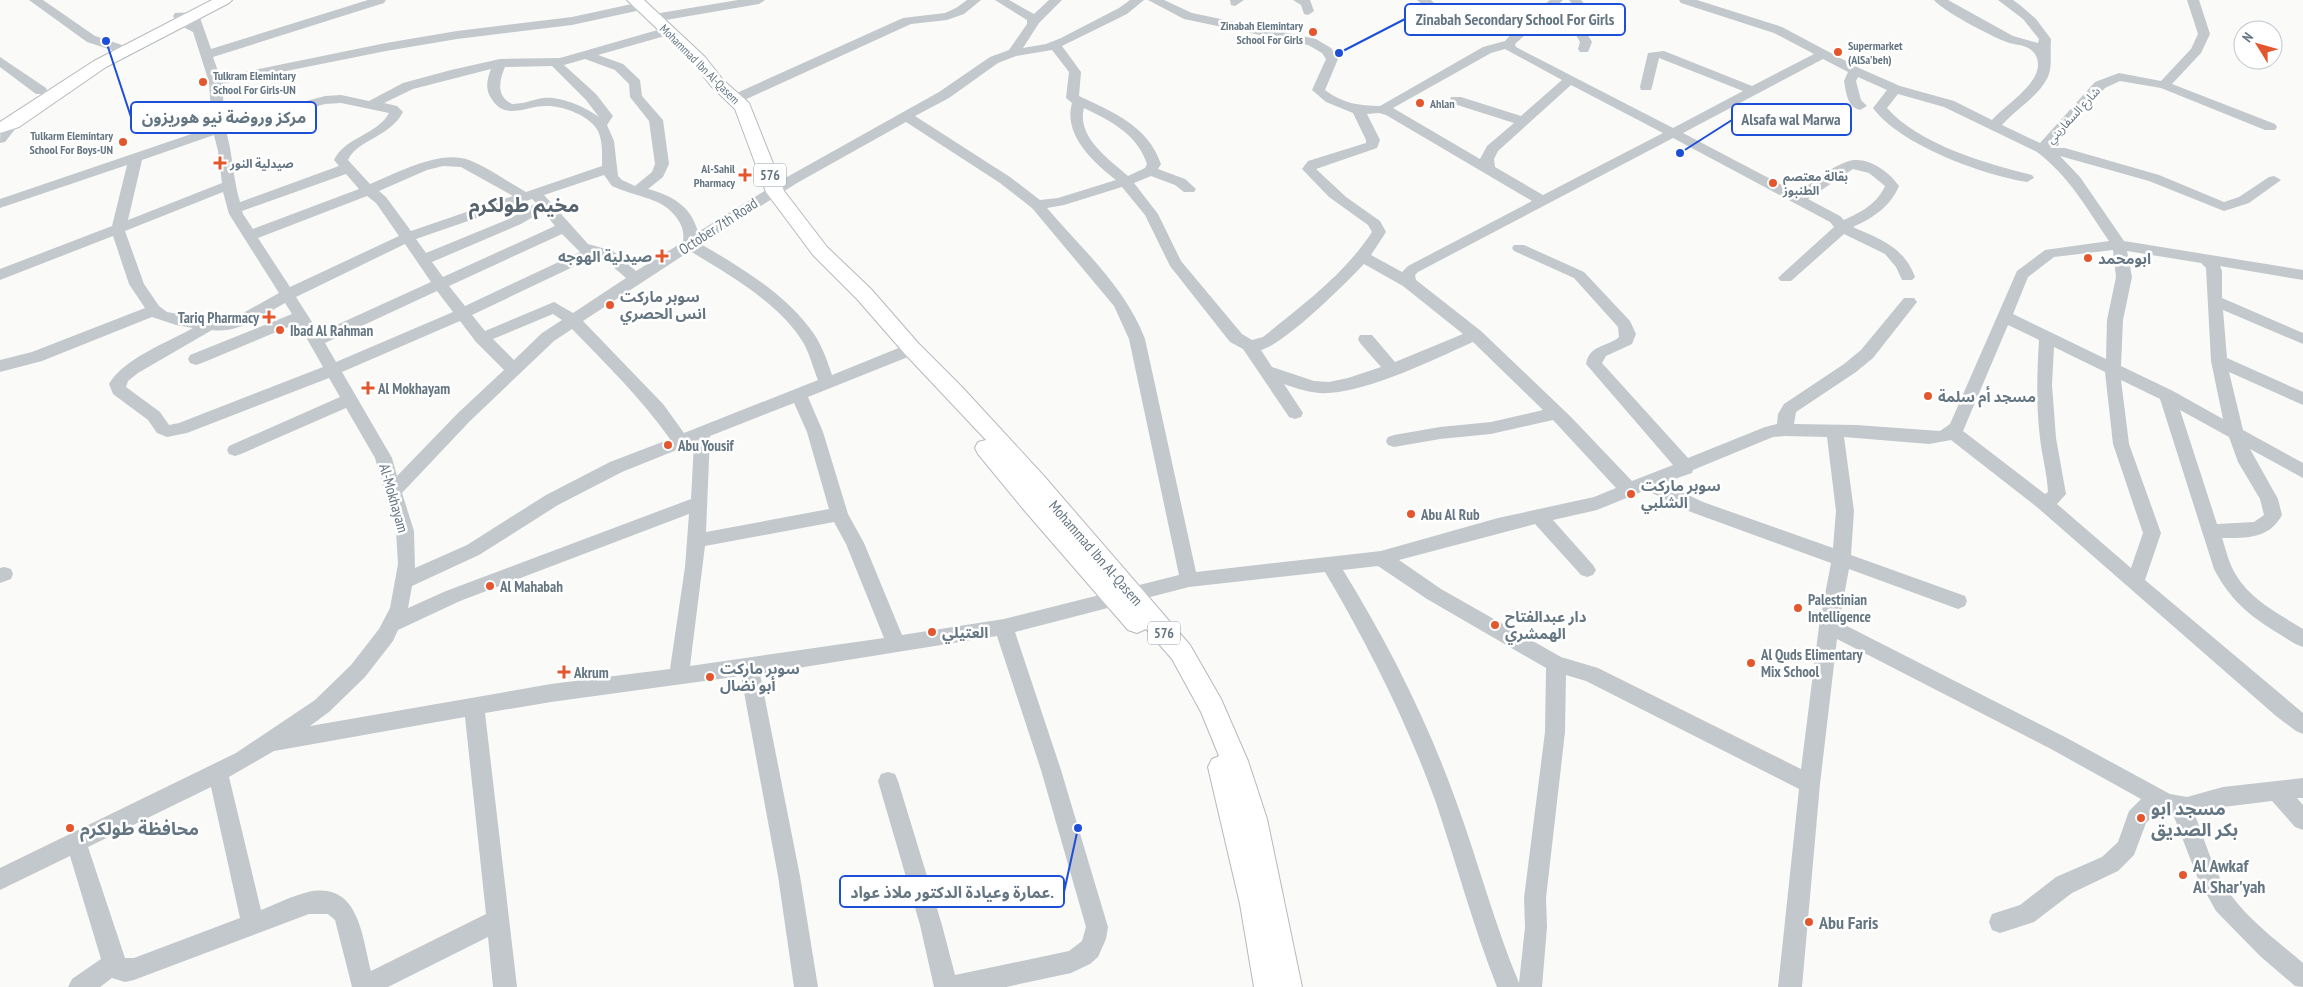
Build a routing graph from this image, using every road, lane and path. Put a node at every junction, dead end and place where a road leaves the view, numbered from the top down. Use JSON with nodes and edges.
{"nodes":[{"id":1,"x":35,"y":0,"type":"edge"},
{"id":2,"x":210,"y":0,"type":"edge"},
{"id":3,"x":224,"y":0,"type":"edge"},
{"id":4,"x":380,"y":0,"type":"edge"},
{"id":5,"x":759,"y":0,"type":"edge"},
{"id":6,"x":975,"y":0,"type":"edge"},
{"id":7,"x":1001,"y":0,"type":"edge"},
{"id":8,"x":1056,"y":0,"type":"edge"},
{"id":9,"x":1138,"y":0,"type":"edge"},
{"id":10,"x":1154,"y":0,"type":"edge"},
{"id":11,"x":1299,"y":0,"type":"edge"},
{"id":12,"x":1557,"y":0,"type":"edge"},
{"id":13,"x":1575,"y":0,"type":"edge"},
{"id":14,"x":1685,"y":0,"type":"edge"},
{"id":15,"x":1940,"y":0,"type":"edge"},
{"id":16,"x":2004,"y":0,"type":"edge"},
{"id":17,"x":2193,"y":0,"type":"edge"},
{"id":18,"x":644,"y":8,"type":"edge"},
{"id":19,"x":1308,"y":11,"type":"dead end"},
{"id":20,"x":188,"y":20,"type":"junction"},
{"id":21,"x":1033,"y":22,"type":"junction"},
{"id":22,"x":668,"y":31,"type":"junction"},
{"id":23,"x":1509,"y":44,"type":"junction"},
{"id":24,"x":1055,"y":45,"type":"junction"},
{"id":25,"x":118,"y":48,"type":"junction"},
{"id":26,"x":1584,"y":49,"type":"dead end"},
{"id":27,"x":1013,"y":53,"type":"junction"},
{"id":28,"x":206,"y":55,"type":"junction"},
{"id":29,"x":586,"y":55,"type":"junction"},
{"id":30,"x":1822,"y":55,"type":"junction"},
{"id":31,"x":2043,"y":55,"type":"junction"},
{"id":32,"x":0,"y":61,"type":"edge"},
{"id":33,"x":557,"y":62,"type":"junction"},
{"id":34,"x":500,"y":63,"type":"junction"},
{"id":35,"x":1855,"y":71,"type":"junction"},
{"id":36,"x":1570,"y":79,"type":"junction"},
{"id":37,"x":215,"y":82,"type":"junction"},
{"id":38,"x":2164,"y":85,"type":"junction"},
{"id":39,"x":1646,"y":87,"type":"dead end"},
{"id":40,"x":1895,"y":88,"type":"junction"},
{"id":41,"x":1753,"y":91,"type":"junction"},
{"id":42,"x":41,"y":92,"type":"junction"},
{"id":43,"x":735,"y":99,"type":"junction"},
{"id":44,"x":1456,"y":100,"type":"dead end"},
{"id":45,"x":1079,"y":101,"type":"junction"},
{"id":46,"x":371,"y":105,"type":"junction"},
{"id":47,"x":1860,"y":106,"type":"dead end"},
{"id":48,"x":1383,"y":109,"type":"junction"},
{"id":49,"x":1358,"y":110,"type":"junction"},
{"id":50,"x":906,"y":116,"type":"junction"},
{"id":51,"x":1522,"y":121,"type":"junction"},
{"id":52,"x":3,"y":123,"type":"edge"},
{"id":53,"x":601,"y":123,"type":"junction"},
{"id":54,"x":1995,"y":125,"type":"junction"},
{"id":55,"x":2270,"y":127,"type":"dead end"},
{"id":56,"x":219,"y":129,"type":"junction"},
{"id":57,"x":1673,"y":133,"type":"junction"},
{"id":58,"x":0,"y":139,"type":"edge"},
{"id":59,"x":2045,"y":151,"type":"junction"},
{"id":60,"x":136,"y":157,"type":"junction"},
{"id":61,"x":348,"y":168,"type":"junction"},
{"id":62,"x":610,"y":168,"type":"junction"},
{"id":63,"x":1488,"y":168,"type":"junction"},
{"id":64,"x":1150,"y":171,"type":"junction"},
{"id":65,"x":2027,"y":178,"type":"dead end"},
{"id":66,"x":2274,"y":180,"type":"dead end"},
{"id":67,"x":1125,"y":182,"type":"junction"},
{"id":68,"x":229,"y":185,"type":"junction"},
{"id":69,"x":1189,"y":189,"type":"dead end"},
{"id":70,"x":369,"y":190,"type":"junction"},
{"id":71,"x":774,"y":190,"type":"junction"},
{"id":72,"x":637,"y":191,"type":"junction"},
{"id":73,"x":534,"y":199,"type":"junction"},
{"id":74,"x":1798,"y":199,"type":"junction"},
{"id":75,"x":1544,"y":202,"type":"junction"},
{"id":76,"x":0,"y":204,"type":"edge"},
{"id":77,"x":1038,"y":205,"type":"junction"},
{"id":78,"x":235,"y":209,"type":"junction"},
{"id":79,"x":1841,"y":227,"type":"junction"},
{"id":80,"x":563,"y":228,"type":"junction"},
{"id":81,"x":116,"y":229,"type":"junction"},
{"id":82,"x":249,"y":236,"type":"junction"},
{"id":83,"x":408,"y":237,"type":"junction"},
{"id":84,"x":690,"y":244,"type":"junction"},
{"id":85,"x":2119,"y":245,"type":"junction"},
{"id":86,"x":1519,"y":248,"type":"dead end"},
{"id":87,"x":592,"y":252,"type":"junction"},
{"id":88,"x":1363,"y":257,"type":"junction"},
{"id":89,"x":2205,"y":259,"type":"junction"},
{"id":90,"x":423,"y":260,"type":"junction"},
{"id":91,"x":0,"y":275,"type":"edge"},
{"id":92,"x":2303,"y":275,"type":"edge"},
{"id":93,"x":1786,"y":278,"type":"dead end"},
{"id":94,"x":1907,"y":278,"type":"dead end"},
{"id":95,"x":636,"y":279,"type":"junction"},
{"id":96,"x":1408,"y":282,"type":"junction"},
{"id":97,"x":441,"y":285,"type":"junction"},
{"id":98,"x":287,"y":295,"type":"junction"},
{"id":99,"x":2214,"y":300,"type":"junction"},
{"id":100,"x":1909,"y":302,"type":"dead end"},
{"id":101,"x":154,"y":310,"type":"junction"},
{"id":102,"x":462,"y":314,"type":"junction"},
{"id":103,"x":301,"y":316,"type":"junction"},
{"id":104,"x":2003,"y":316,"type":"junction"},
{"id":105,"x":573,"y":321,"type":"junction"},
{"id":106,"x":210,"y":325,"type":"junction"},
{"id":107,"x":1474,"y":335,"type":"junction"},
{"id":108,"x":2047,"y":337,"type":"junction"},
{"id":109,"x":482,"y":338,"type":"junction"},
{"id":110,"x":1366,"y":339,"type":"dead end"},
{"id":111,"x":2303,"y":339,"type":"edge"},
{"id":112,"x":315,"y":341,"type":"junction"},
{"id":113,"x":1249,"y":345,"type":"junction"},
{"id":114,"x":912,"y":350,"type":"junction"},
{"id":115,"x":196,"y":359,"type":"dead end"},
{"id":116,"x":2219,"y":361,"type":"junction"},
{"id":117,"x":0,"y":366,"type":"edge"},
{"id":118,"x":2113,"y":368,"type":"junction"},
{"id":119,"x":1392,"y":369,"type":"junction"},
{"id":120,"x":333,"y":370,"type":"junction"},
{"id":121,"x":514,"y":370,"type":"junction"},
{"id":122,"x":1266,"y":371,"type":"junction"},
{"id":123,"x":827,"y":384,"type":"junction"},
{"id":124,"x":799,"y":395,"type":"junction"},
{"id":125,"x":2167,"y":395,"type":"junction"},
{"id":126,"x":350,"y":399,"type":"junction"},
{"id":127,"x":2303,"y":399,"type":"edge"},
{"id":128,"x":1295,"y":413,"type":"dead end"},
{"id":129,"x":1557,"y":413,"type":"junction"},
{"id":130,"x":1785,"y":430,"type":"junction"},
{"id":131,"x":1835,"y":431,"type":"junction"},
{"id":132,"x":1952,"y":432,"type":"junction"},
{"id":133,"x":702,"y":433,"type":"junction"},
{"id":134,"x":2235,"y":433,"type":"junction"},
{"id":135,"x":680,"y":440,"type":"junction"},
{"id":136,"x":1394,"y":441,"type":"dead end"},
{"id":137,"x":235,"y":450,"type":"dead end"},
{"id":138,"x":1686,"y":468,"type":"junction"},
{"id":139,"x":2303,"y":472,"type":"edge"},
{"id":140,"x":1647,"y":483,"type":"junction"},
{"id":141,"x":1629,"y":490,"type":"junction"},
{"id":142,"x":394,"y":491,"type":"junction"},
{"id":143,"x":697,"y":504,"type":"junction"},
{"id":144,"x":2046,"y":504,"type":"junction"},
{"id":145,"x":839,"y":514,"type":"junction"},
{"id":146,"x":1539,"y":516,"type":"junction"},
{"id":147,"x":2211,"y":531,"type":"junction"},
{"id":148,"x":695,"y":541,"type":"junction"},
{"id":149,"x":1381,"y":558,"type":"junction"},
{"id":150,"x":1841,"y":560,"type":"junction"},
{"id":151,"x":1330,"y":565,"type":"junction"},
{"id":152,"x":1587,"y":570,"type":"dead end"},
{"id":153,"x":405,"y":580,"type":"junction"},
{"id":154,"x":1189,"y":580,"type":"junction"},
{"id":155,"x":2135,"y":583,"type":"junction"},
{"id":156,"x":1124,"y":597,"type":"junction"},
{"id":157,"x":1958,"y":600,"type":"dead end"},
{"id":158,"x":392,"y":624,"type":"junction"},
{"id":159,"x":1830,"y":626,"type":"junction"},
{"id":160,"x":1004,"y":627,"type":"junction"},
{"id":161,"x":2303,"y":639,"type":"edge"},
{"id":162,"x":896,"y":645,"type":"junction"},
{"id":163,"x":1556,"y":664,"type":"junction"},
{"id":164,"x":749,"y":667,"type":"junction"},
{"id":165,"x":679,"y":677,"type":"junction"},
{"id":166,"x":474,"y":706,"type":"junction"},
{"id":167,"x":2303,"y":724,"type":"edge"},
{"id":168,"x":272,"y":742,"type":"junction"},
{"id":169,"x":218,"y":773,"type":"junction"},
{"id":170,"x":888,"y":780,"type":"dead end"},
{"id":171,"x":1810,"y":784,"type":"junction"},
{"id":172,"x":2303,"y":788,"type":"edge"},
{"id":173,"x":2277,"y":791,"type":"junction"},
{"id":174,"x":2158,"y":799,"type":"junction"},
{"id":175,"x":2181,"y":807,"type":"junction"},
{"id":176,"x":2303,"y":820,"type":"edge"},
{"id":177,"x":76,"y":842,"type":"junction"},
{"id":178,"x":0,"y":879,"type":"edge"},
{"id":179,"x":498,"y":920,"type":"junction"},
{"id":180,"x":2000,"y":922,"type":"dead end"},
{"id":181,"x":253,"y":924,"type":"junction"},
{"id":182,"x":113,"y":964,"type":"junction"},
{"id":183,"x":2303,"y":978,"type":"edge"},
{"id":184,"x":80,"y":987,"type":"edge"},
{"id":185,"x":364,"y":987,"type":"edge"},
{"id":186,"x":505,"y":987,"type":"edge"},
{"id":187,"x":806,"y":987,"type":"edge"},
{"id":188,"x":946,"y":987,"type":"edge"},
{"id":189,"x":951,"y":987,"type":"edge"},
{"id":190,"x":1269,"y":987,"type":"edge"},
{"id":191,"x":1287,"y":987,"type":"edge"},
{"id":192,"x":1509,"y":987,"type":"edge"},
{"id":193,"x":1530,"y":987,"type":"edge"},
{"id":194,"x":1790,"y":987,"type":"edge"}],
"edges":[{"from":1,"to":25,"type":"street"},
{"from":2,"to":20,"type":"main road"},
{"from":3,"to":20,"type":"main road"},
{"from":4,"to":28,"type":"street"},
{"from":5,"to":18,"type":"street"},
{"from":6,"to":43,"type":"street"},
{"from":7,"to":21,"type":"street"},
{"from":8,"to":21,"type":"street"},
{"from":9,"to":24,"type":"street","name":"October 7th Road"},
{"from":10,"to":49,"type":"street"},
{"from":11,"to":19,"type":"street"},
{"from":12,"to":23,"type":"street"},
{"from":13,"to":26,"type":"street"},
{"from":14,"to":30,"type":"street"},
{"from":15,"to":31,"type":"street"},
{"from":16,"to":31,"type":"street"},
{"from":17,"to":38,"type":"street"},
{"from":18,"to":22,"type":"main road","name":"Mohammad Ibn Al-Qasem","number":"576"},
{"from":18,"to":37,"type":"street"},
{"from":20,"to":25,"type":"main road"},
{"from":20,"to":28,"type":"street","name":"Al-Mokhayam"},
{"from":20,"to":52,"type":"main road"},
{"from":21,"to":27,"type":"street"},
{"from":22,"to":29,"type":"street"},
{"from":22,"to":43,"type":"main road","name":"Mohammad Ibn Al-Qasem","number":"576"},
{"from":23,"to":36,"type":"street"},
{"from":23,"to":48,"type":"street"},
{"from":24,"to":27,"type":"street","name":"October 7th Road"},
{"from":24,"to":45,"type":"street"},
{"from":25,"to":42,"type":"main road"},
{"from":27,"to":50,"type":"street","name":"October 7th Road"},
{"from":28,"to":37,"type":"street","name":"Al-Mokhayam"},
{"from":29,"to":33,"type":"street"},
{"from":29,"to":72,"type":"street"},
{"from":30,"to":35,"type":"street"},
{"from":30,"to":41,"type":"street"},
{"from":31,"to":54,"type":"street"},
{"from":32,"to":42,"type":"street"},
{"from":33,"to":34,"type":"street"},
{"from":33,"to":53,"type":"street"},
{"from":34,"to":46,"type":"street"},
{"from":34,"to":53,"type":"street"},
{"from":35,"to":40,"type":"street"},
{"from":35,"to":47,"type":"street"},
{"from":36,"to":51,"type":"street"},
{"from":36,"to":57,"type":"street"},
{"from":37,"to":56,"type":"street","name":"Al-Mokhayam"},
{"from":38,"to":55,"type":"street","name":"شارع السفاريني"},
{"from":38,"to":59,"type":"street","name":"شارع السفاريني"},
{"from":39,"to":41,"type":"street"},
{"from":40,"to":54,"type":"street"},
{"from":40,"to":65,"type":"street"},
{"from":41,"to":57,"type":"street"},
{"from":42,"to":52,"type":"main road"},
{"from":43,"to":71,"type":"main road","name":"Mohammad Ibn Al-Qasem","number":"576"},
{"from":44,"to":51,"type":"street"},
{"from":45,"to":64,"type":"street"},
{"from":45,"to":67,"type":"street"},
{"from":46,"to":56,"type":"street"},
{"from":46,"to":61,"type":"street"},
{"from":48,"to":49,"type":"street"},
{"from":48,"to":63,"type":"street"},
{"from":49,"to":88,"type":"street"},
{"from":50,"to":71,"type":"street","name":"October 7th Road"},
{"from":50,"to":77,"type":"street"},
{"from":51,"to":63,"type":"street"},
{"from":52,"to":58,"type":"street"},
{"from":53,"to":62,"type":"street"},
{"from":54,"to":59,"type":"street"},
{"from":56,"to":60,"type":"street"},
{"from":56,"to":68,"type":"street","name":"Al-Mokhayam"},
{"from":57,"to":74,"type":"street"},
{"from":57,"to":75,"type":"street"},
{"from":59,"to":66,"type":"street"},
{"from":59,"to":85,"type":"street"},
{"from":60,"to":76,"type":"street"},
{"from":60,"to":81,"type":"street"},
{"from":61,"to":70,"type":"street"},
{"from":61,"to":78,"type":"street"},
{"from":62,"to":72,"type":"street"},
{"from":62,"to":73,"type":"street"},
{"from":63,"to":75,"type":"street"},
{"from":64,"to":67,"type":"street"},
{"from":64,"to":69,"type":"street"},
{"from":67,"to":77,"type":"street"},
{"from":67,"to":113,"type":"street"},
{"from":68,"to":78,"type":"street","name":"Al-Mokhayam"},
{"from":68,"to":81,"type":"street"},
{"from":70,"to":73,"type":"street"},
{"from":70,"to":82,"type":"street"},
{"from":70,"to":83,"type":"street"},
{"from":71,"to":84,"type":"street","name":"October 7th Road"},
{"from":71,"to":114,"type":"main road","name":"Mohammad Ibn Al-Qasem","number":"576"},
{"from":72,"to":84,"type":"street"},
{"from":73,"to":80,"type":"street"},
{"from":73,"to":83,"type":"street"},
{"from":73,"to":90,"type":"street"},
{"from":74,"to":79,"type":"street"},
{"from":74,"to":79,"type":"street"},
{"from":75,"to":96,"type":"street"},
{"from":77,"to":154,"type":"street"},
{"from":78,"to":82,"type":"street","name":"Al-Mokhayam"},
{"from":79,"to":93,"type":"street"},
{"from":79,"to":94,"type":"street"},
{"from":80,"to":87,"type":"street"},
{"from":80,"to":97,"type":"street"},
{"from":81,"to":91,"type":"street"},
{"from":81,"to":101,"type":"street"},
{"from":82,"to":98,"type":"street","name":"Al-Mokhayam"},
{"from":83,"to":90,"type":"street"},
{"from":83,"to":98,"type":"street"},
{"from":84,"to":95,"type":"street","name":"October 7th Road"},
{"from":84,"to":123,"type":"street"},
{"from":85,"to":89,"type":"street"},
{"from":85,"to":104,"type":"street"},
{"from":85,"to":118,"type":"street"},
{"from":86,"to":138,"type":"street"},
{"from":87,"to":95,"type":"street"},
{"from":87,"to":102,"type":"street"},
{"from":88,"to":96,"type":"street"},
{"from":88,"to":113,"type":"street"},
{"from":89,"to":92,"type":"street"},
{"from":89,"to":99,"type":"street"},
{"from":90,"to":97,"type":"street"},
{"from":95,"to":105,"type":"street","name":"October 7th Road"},
{"from":96,"to":107,"type":"street"},
{"from":97,"to":102,"type":"street"},
{"from":97,"to":112,"type":"street"},
{"from":98,"to":103,"type":"street","name":"Al-Mokhayam"},
{"from":98,"to":106,"type":"street"},
{"from":99,"to":111,"type":"street"},
{"from":99,"to":116,"type":"street"},
{"from":100,"to":130,"type":"street"},
{"from":101,"to":106,"type":"street"},
{"from":101,"to":117,"type":"street"},
{"from":102,"to":109,"type":"street"},
{"from":102,"to":120,"type":"street"},
{"from":103,"to":112,"type":"street","name":"Al-Mokhayam"},
{"from":103,"to":115,"type":"street"},
{"from":104,"to":108,"type":"street"},
{"from":104,"to":132,"type":"street"},
{"from":105,"to":109,"type":"street"},
{"from":105,"to":121,"type":"street","name":"October 7th Road"},
{"from":105,"to":135,"type":"street"},
{"from":106,"to":120,"type":"street"},
{"from":107,"to":119,"type":"street"},
{"from":107,"to":129,"type":"street"},
{"from":108,"to":118,"type":"street"},
{"from":108,"to":144,"type":"street"},
{"from":109,"to":121,"type":"street"},
{"from":110,"to":119,"type":"street"},
{"from":112,"to":120,"type":"street","name":"Al-Mokhayam"},
{"from":113,"to":122,"type":"street"},
{"from":114,"to":123,"type":"street"},
{"from":114,"to":156,"type":"main road","name":"Mohammad Ibn Al-Qasem","number":"576"},
{"from":116,"to":127,"type":"street"},
{"from":116,"to":134,"type":"street"},
{"from":118,"to":125,"type":"street"},
{"from":118,"to":155,"type":"street"},
{"from":119,"to":122,"type":"street"},
{"from":120,"to":126,"type":"street","name":"Al-Mokhayam"},
{"from":121,"to":142,"type":"street","name":"October 7th Road"},
{"from":122,"to":128,"type":"street"},
{"from":123,"to":124,"type":"street"},
{"from":124,"to":133,"type":"street"},
{"from":124,"to":145,"type":"street"},
{"from":125,"to":134,"type":"street"},
{"from":125,"to":147,"type":"street"},
{"from":126,"to":137,"type":"street"},
{"from":126,"to":142,"type":"street","name":"Al-Mokhayam"},
{"from":129,"to":136,"type":"street"},
{"from":129,"to":141,"type":"street"},
{"from":130,"to":131,"type":"street"},
{"from":130,"to":138,"type":"street"},
{"from":131,"to":132,"type":"street"},
{"from":131,"to":150,"type":"street"},
{"from":132,"to":144,"type":"street"},
{"from":133,"to":135,"type":"street"},
{"from":133,"to":143,"type":"street"},
{"from":134,"to":139,"type":"street"},
{"from":134,"to":147,"type":"street"},
{"from":135,"to":153,"type":"street"},
{"from":138,"to":140,"type":"street"},
{"from":140,"to":141,"type":"street"},
{"from":140,"to":150,"type":"street"},
{"from":141,"to":146,"type":"street"},
{"from":142,"to":153,"type":"street","name":"Al-Mokhayam"},
{"from":143,"to":148,"type":"street"},
{"from":143,"to":158,"type":"street"},
{"from":144,"to":155,"type":"street"},
{"from":145,"to":148,"type":"street"},
{"from":145,"to":162,"type":"street"},
{"from":146,"to":149,"type":"street"},
{"from":146,"to":152,"type":"street"},
{"from":147,"to":161,"type":"street"},
{"from":148,"to":165,"type":"street"},
{"from":149,"to":151,"type":"street"},
{"from":149,"to":163,"type":"street"},
{"from":150,"to":157,"type":"street"},
{"from":150,"to":159,"type":"street"},
{"from":151,"to":154,"type":"street"},
{"from":151,"to":192,"type":"street"},
{"from":153,"to":158,"type":"street","name":"Al-Mokhayam"},
{"from":154,"to":156,"type":"street"},
{"from":155,"to":167,"type":"street"},
{"from":156,"to":160,"type":"street"},
{"from":156,"to":190,"type":"main road","name":"Mohammad Ibn Al-Qasem","number":"576"},
{"from":156,"to":191,"type":"main road","name":"Mohammad Ibn Al-Qasem","number":"576"},
{"from":158,"to":168,"type":"street","name":"Al-Mokhayam"},
{"from":159,"to":171,"type":"street"},
{"from":159,"to":174,"type":"street"},
{"from":160,"to":162,"type":"street"},
{"from":160,"to":189,"type":"street"},
{"from":162,"to":164,"type":"street"},
{"from":163,"to":171,"type":"street"},
{"from":163,"to":193,"type":"street"},
{"from":164,"to":165,"type":"street"},
{"from":164,"to":187,"type":"street"},
{"from":165,"to":166,"type":"street"},
{"from":166,"to":168,"type":"street"},
{"from":166,"to":179,"type":"street"},
{"from":168,"to":169,"type":"street","name":"Al-Mokhayam"},
{"from":169,"to":177,"type":"street","name":"Al-Mokhayam"},
{"from":169,"to":181,"type":"street"},
{"from":170,"to":188,"type":"street"},
{"from":171,"to":194,"type":"street"},
{"from":172,"to":173,"type":"street"},
{"from":173,"to":175,"type":"street"},
{"from":173,"to":176,"type":"street"},
{"from":174,"to":175,"type":"street"},
{"from":174,"to":180,"type":"street"},
{"from":175,"to":183,"type":"street"},
{"from":177,"to":178,"type":"street","name":"Al-Mokhayam"},
{"from":177,"to":182,"type":"street"},
{"from":179,"to":185,"type":"street"},
{"from":179,"to":186,"type":"street"},
{"from":181,"to":182,"type":"street"},
{"from":181,"to":185,"type":"street"},
{"from":182,"to":184,"type":"street"}]}
